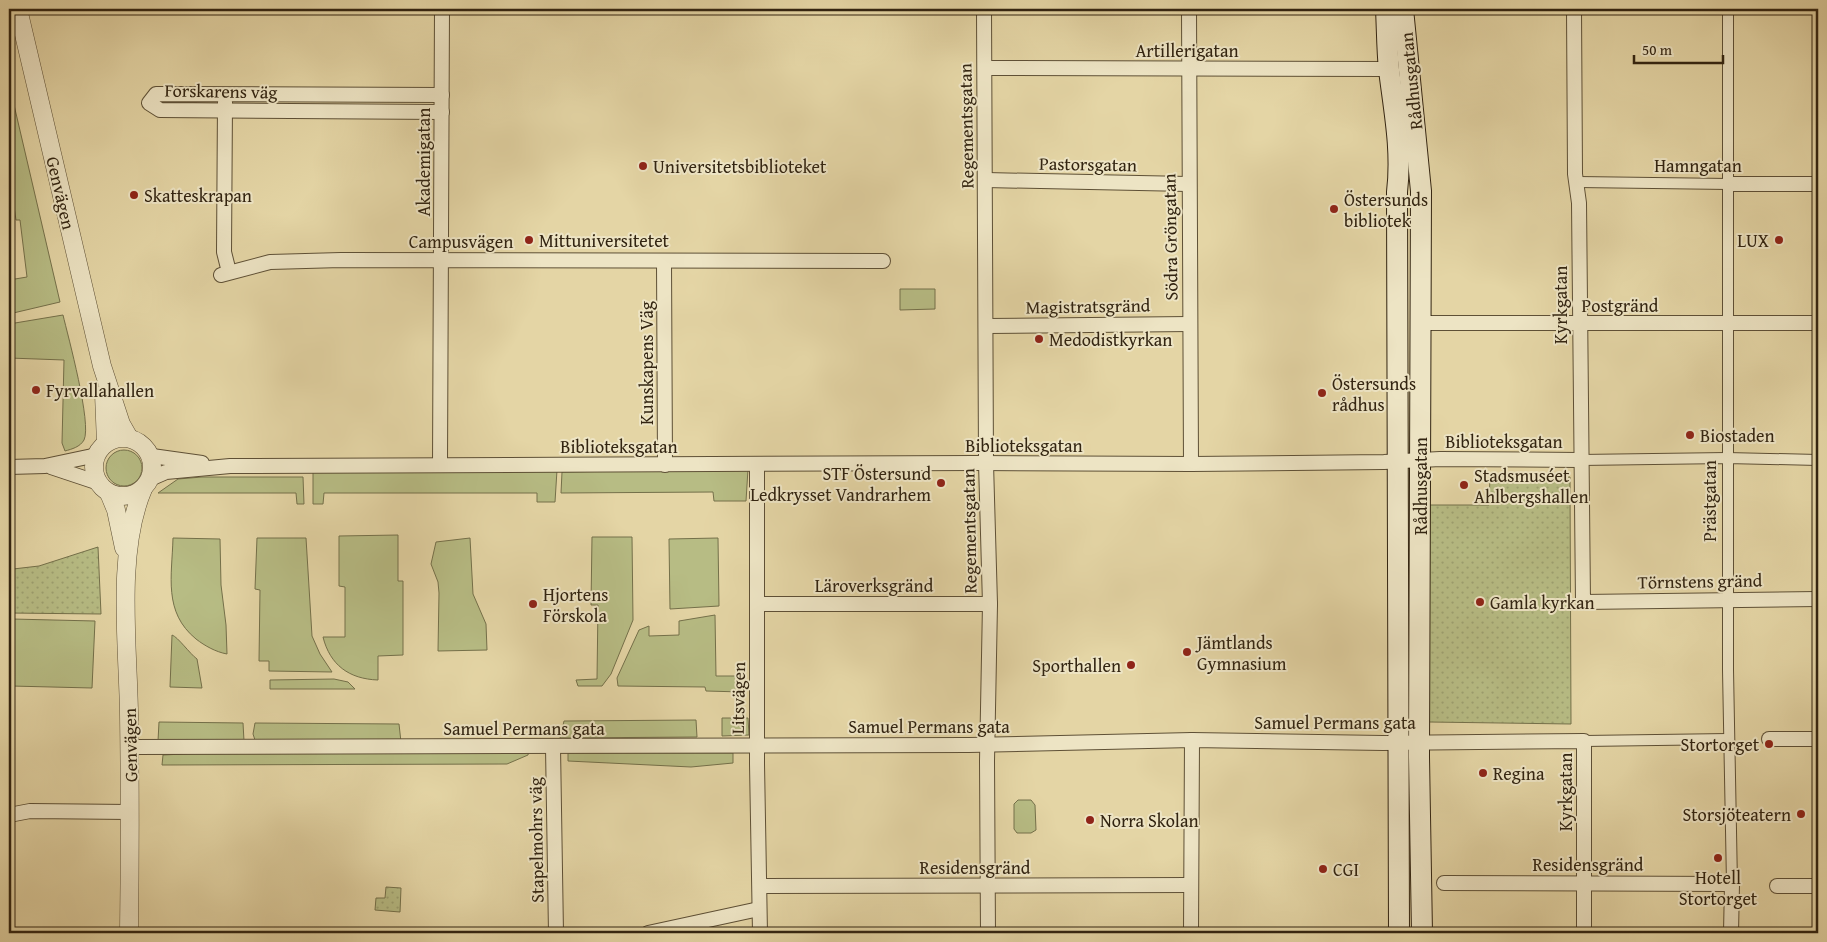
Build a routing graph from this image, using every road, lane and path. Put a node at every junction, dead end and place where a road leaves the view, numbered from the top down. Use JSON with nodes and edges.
{"nodes":[{"id":1,"x":442,"y":9,"type":"edge"},
{"id":2,"x":984,"y":9,"type":"edge"},
{"id":3,"x":1189,"y":9,"type":"edge"},
{"id":4,"x":1399,"y":9,"type":"edge"},
{"id":5,"x":1574,"y":9,"type":"edge"},
{"id":6,"x":1728,"y":9,"type":"edge"},
{"id":7,"x":17,"y":13,"type":"edge"},
{"id":8,"x":984,"y":68,"type":"junction"},
{"id":9,"x":1389,"y":69,"type":"junction"},
{"id":10,"x":1188,"y":70,"type":"junction"},
{"id":11,"x":225,"y":94,"type":"junction"},
{"id":12,"x":371,"y":94,"type":"junction"},
{"id":13,"x":442,"y":95,"type":"junction"},
{"id":14,"x":226,"y":111,"type":"junction"},
{"id":15,"x":371,"y":112,"type":"junction"},
{"id":16,"x":442,"y":112,"type":"junction"},
{"id":17,"x":986,"y":180,"type":"junction"},
{"id":18,"x":1578,"y":182,"type":"junction"},
{"id":19,"x":1188,"y":184,"type":"junction"},
{"id":20,"x":1729,"y":184,"type":"junction"},
{"id":21,"x":1818,"y":184,"type":"edge"},
{"id":22,"x":442,"y":259,"type":"junction"},
{"id":23,"x":883,"y":261,"type":"dead end"},
{"id":24,"x":664,"y":262,"type":"junction"},
{"id":25,"x":1422,"y":323,"type":"junction"},
{"id":26,"x":1579,"y":323,"type":"junction"},
{"id":27,"x":1728,"y":323,"type":"junction"},
{"id":28,"x":1818,"y":323,"type":"edge"},
{"id":29,"x":1190,"y":324,"type":"junction"},
{"id":30,"x":987,"y":326,"type":"junction"},
{"id":31,"x":102,"y":366,"type":"junction"},
{"id":32,"x":129,"y":438,"type":"junction"},
{"id":33,"x":101,"y":449,"type":"junction"},
{"id":34,"x":152,"y":456,"type":"junction"},
{"id":35,"x":1727,"y":458,"type":"junction"},
{"id":36,"x":1419,"y":460,"type":"junction"},
{"id":37,"x":1580,"y":460,"type":"junction"},
{"id":38,"x":1818,"y":460,"type":"edge"},
{"id":39,"x":1397,"y":461,"type":"junction"},
{"id":40,"x":986,"y":463,"type":"junction"},
{"id":41,"x":757,"y":464,"type":"junction"},
{"id":42,"x":1191,"y":464,"type":"junction"},
{"id":43,"x":440,"y":465,"type":"junction"},
{"id":44,"x":665,"y":465,"type":"junction"},
{"id":45,"x":9,"y":466,"type":"edge"},
{"id":46,"x":45,"y":466,"type":"junction"},
{"id":47,"x":230,"y":466,"type":"junction"},
{"id":48,"x":146,"y":484,"type":"junction"},
{"id":49,"x":103,"y":487,"type":"junction"},
{"id":50,"x":126,"y":557,"type":"junction"},
{"id":51,"x":1728,"y":599,"type":"junction"},
{"id":52,"x":1818,"y":599,"type":"edge"},
{"id":53,"x":1583,"y":602,"type":"joint"},
{"id":54,"x":758,"y":604,"type":"junction"},
{"id":55,"x":990,"y":604,"type":"junction"},
{"id":56,"x":1730,"y":739,"type":"junction"},
{"id":57,"x":1769,"y":739,"type":"dead end"},
{"id":58,"x":1818,"y":739,"type":"edge"},
{"id":59,"x":1192,"y":740,"type":"junction"},
{"id":60,"x":1584,"y":741,"type":"junction"},
{"id":61,"x":1409,"y":742,"type":"junction"},
{"id":62,"x":756,"y":745,"type":"junction"},
{"id":63,"x":987,"y":745,"type":"junction"},
{"id":64,"x":130,"y":747,"type":"junction"},
{"id":65,"x":552,"y":747,"type":"junction"},
{"id":66,"x":130,"y":812,"type":"junction"},
{"id":67,"x":9,"y":815,"type":"edge"},
{"id":68,"x":1444,"y":883,"type":"dead end"},
{"id":69,"x":1584,"y":883,"type":"junction"},
{"id":70,"x":1732,"y":884,"type":"junction"},
{"id":71,"x":987,"y":885,"type":"junction"},
{"id":72,"x":1191,"y":885,"type":"junction"},
{"id":73,"x":760,"y":886,"type":"junction"},
{"id":74,"x":1777,"y":886,"type":"dead end"},
{"id":75,"x":1818,"y":886,"type":"edge"},
{"id":76,"x":759,"y":909,"type":"junction"},
{"id":77,"x":129,"y":933,"type":"edge"},
{"id":78,"x":556,"y":933,"type":"edge"},
{"id":79,"x":648,"y":933,"type":"edge"},
{"id":80,"x":760,"y":933,"type":"edge"},
{"id":81,"x":988,"y":933,"type":"edge"},
{"id":82,"x":1191,"y":933,"type":"edge"},
{"id":83,"x":1400,"y":933,"type":"edge"},
{"id":84,"x":1422,"y":933,"type":"edge"},
{"id":85,"x":1584,"y":933,"type":"edge"},
{"id":86,"x":1731,"y":933,"type":"edge"}],
"edges":[{"from":1,"to":13,"type":"street","name":"Akademigatan"},
{"from":2,"to":8,"type":"street","name":"Regementsgatan"},
{"from":3,"to":10,"type":"street","name":"Södra Gröngatan"},
{"from":4,"to":9,"type":"main road","name":"Rådhusgatan"},
{"from":4,"to":25,"type":"main road","name":"Rådhusgatan"},
{"from":5,"to":18,"type":"street","name":"Kyrkgatan"},
{"from":6,"to":20,"type":"street","name":"Prästgatan"},
{"from":7,"to":31,"type":"street","name":"Genvägen"},
{"from":8,"to":10,"type":"street","name":"Artillerigatan"},
{"from":8,"to":17,"type":"street","name":"Regementsgatan"},
{"from":9,"to":10,"type":"street","name":"Artillerigatan"},
{"from":9,"to":39,"type":"main road","name":"Rådhusgatan"},
{"from":10,"to":19,"type":"street","name":"Södra Gröngatan"},
{"from":11,"to":12,"type":"street","name":"Forskarens väg"},
{"from":11,"to":14,"type":"street"},
{"from":11,"to":14,"type":"street","name":"Forskarens väg"},
{"from":12,"to":13,"type":"street","name":"Forskarens väg"},
{"from":12,"to":15,"type":"street"},
{"from":13,"to":16,"type":"street","name":"Akademigatan"},
{"from":14,"to":15,"type":"street","name":"Forskarens väg"},
{"from":14,"to":22,"type":"street","name":"Campusvägen"},
{"from":15,"to":16,"type":"street","name":"Forskarens väg"},
{"from":16,"to":22,"type":"street","name":"Akademigatan"},
{"from":17,"to":19,"type":"street","name":"Pastorsgatan"},
{"from":17,"to":30,"type":"street","name":"Regementsgatan"},
{"from":18,"to":20,"type":"street","name":"Hamngatan"},
{"from":18,"to":26,"type":"street","name":"Kyrkgatan"},
{"from":19,"to":29,"type":"street","name":"Södra Gröngatan"},
{"from":20,"to":21,"type":"street","name":"Hamngatan"},
{"from":20,"to":27,"type":"street","name":"Prästgatan"},
{"from":22,"to":24,"type":"street","name":"Campusvägen"},
{"from":22,"to":43,"type":"street","name":"Akademigatan"},
{"from":23,"to":24,"type":"street","name":"Campusvägen"},
{"from":24,"to":44,"type":"street","name":"Kunskapens Väg"},
{"from":25,"to":26,"type":"street","name":"Postgränd"},
{"from":25,"to":36,"type":"main road","name":"Rådhusgatan"},
{"from":26,"to":27,"type":"street","name":"Postgränd"},
{"from":26,"to":37,"type":"street","name":"Kyrkgatan"},
{"from":27,"to":28,"type":"street","name":"Postgränd"},
{"from":27,"to":35,"type":"street","name":"Prästgatan"},
{"from":29,"to":30,"type":"street","name":"Magistratsgränd"},
{"from":29,"to":42,"type":"street","name":"Södra Gröngatan"},
{"from":30,"to":40,"type":"street","name":"Regementsgatan"},
{"from":31,"to":32,"type":"street","name":"Genvägen"},
{"from":31,"to":33,"type":"street","name":"Genvägen"},
{"from":32,"to":33,"type":"street"},
{"from":32,"to":34,"type":"street"},
{"from":33,"to":46,"type":"street"},
{"from":33,"to":49,"type":"street"},
{"from":34,"to":47,"type":"street","name":"Biblioteksgatan"},
{"from":34,"to":48,"type":"street"},
{"from":35,"to":37,"type":"street","name":"Biblioteksgatan"},
{"from":35,"to":38,"type":"street"},
{"from":35,"to":51,"type":"street","name":"Prästgatan"},
{"from":36,"to":37,"type":"street","name":"Biblioteksgatan"},
{"from":36,"to":39,"type":"street","name":"Biblioteksgatan"},
{"from":36,"to":61,"type":"main road","name":"Rådhusgatan"},
{"from":37,"to":53,"type":"street","name":"Kyrkgatan"},
{"from":39,"to":42,"type":"street","name":"Biblioteksgatan"},
{"from":39,"to":61,"type":"main road","name":"Rådhusgatan"},
{"from":40,"to":41,"type":"street","name":"Biblioteksgatan"},
{"from":40,"to":42,"type":"street","name":"Biblioteksgatan"},
{"from":40,"to":55,"type":"street","name":"Regementsgatan"},
{"from":41,"to":44,"type":"street","name":"Biblioteksgatan"},
{"from":41,"to":54,"type":"street","name":"Litsvägen"},
{"from":43,"to":44,"type":"street","name":"Biblioteksgatan"},
{"from":43,"to":47,"type":"street","name":"Biblioteksgatan"},
{"from":45,"to":46,"type":"street"},
{"from":46,"to":49,"type":"street"},
{"from":47,"to":48,"type":"street","name":"Biblioteksgatan"},
{"from":48,"to":49,"type":"street"},
{"from":48,"to":50,"type":"street","name":"Genvägen"},
{"from":49,"to":50,"type":"street","name":"Genvägen"},
{"from":50,"to":64,"type":"street","name":"Genvägen"},
{"from":51,"to":52,"type":"street","name":"Törnstens gränd"},
{"from":51,"to":53,"type":"street","name":"Törnstens gränd"},
{"from":51,"to":56,"type":"street","name":"Prästgatan"},
{"from":54,"to":55,"type":"street","name":"Läroverksgränd"},
{"from":54,"to":62,"type":"street","name":"Litsvägen"},
{"from":55,"to":63,"type":"street","name":"Regementsgatan"},
{"from":56,"to":60,"type":"street","name":"Samuel Permans gata"},
{"from":56,"to":70,"type":"street","name":"Prästgatan"},
{"from":57,"to":58,"type":"street"},
{"from":59,"to":61,"type":"street","name":"Samuel Permans gata"},
{"from":59,"to":63,"type":"street","name":"Samuel Permans gata"},
{"from":59,"to":72,"type":"street"},
{"from":60,"to":61,"type":"street","name":"Samuel Permans gata"},
{"from":60,"to":69,"type":"street","name":"Kyrkgatan"},
{"from":61,"to":83,"type":"main road","name":"Rådhusgatan"},
{"from":61,"to":84,"type":"main road","name":"Rådhusgatan"},
{"from":62,"to":63,"type":"street","name":"Samuel Permans gata"},
{"from":62,"to":65,"type":"street","name":"Samuel Permans gata"},
{"from":62,"to":73,"type":"street","name":"Litsvägen"},
{"from":63,"to":71,"type":"street","name":"Regementsgatan"},
{"from":64,"to":65,"type":"street","name":"Samuel Permans gata"},
{"from":64,"to":66,"type":"street","name":"Genvägen"},
{"from":65,"to":78,"type":"street","name":"Stapelmohrs väg"},
{"from":66,"to":67,"type":"street"},
{"from":66,"to":77,"type":"street","name":"Genvägen"},
{"from":68,"to":69,"type":"street","name":"Residensgränd"},
{"from":69,"to":70,"type":"street","name":"Residensgränd"},
{"from":69,"to":85,"type":"street","name":"Kyrkgatan"},
{"from":70,"to":86,"type":"street","name":"Prästgatan"},
{"from":71,"to":72,"type":"street","name":"Residensgränd"},
{"from":71,"to":73,"type":"street","name":"Residensgränd"},
{"from":71,"to":81,"type":"street","name":"Regementsgatan"},
{"from":72,"to":82,"type":"street"},
{"from":73,"to":76,"type":"street","name":"Litsvägen"},
{"from":74,"to":75,"type":"street"},
{"from":76,"to":79,"type":"street"},
{"from":76,"to":80,"type":"street","name":"Litsvägen"}]}
